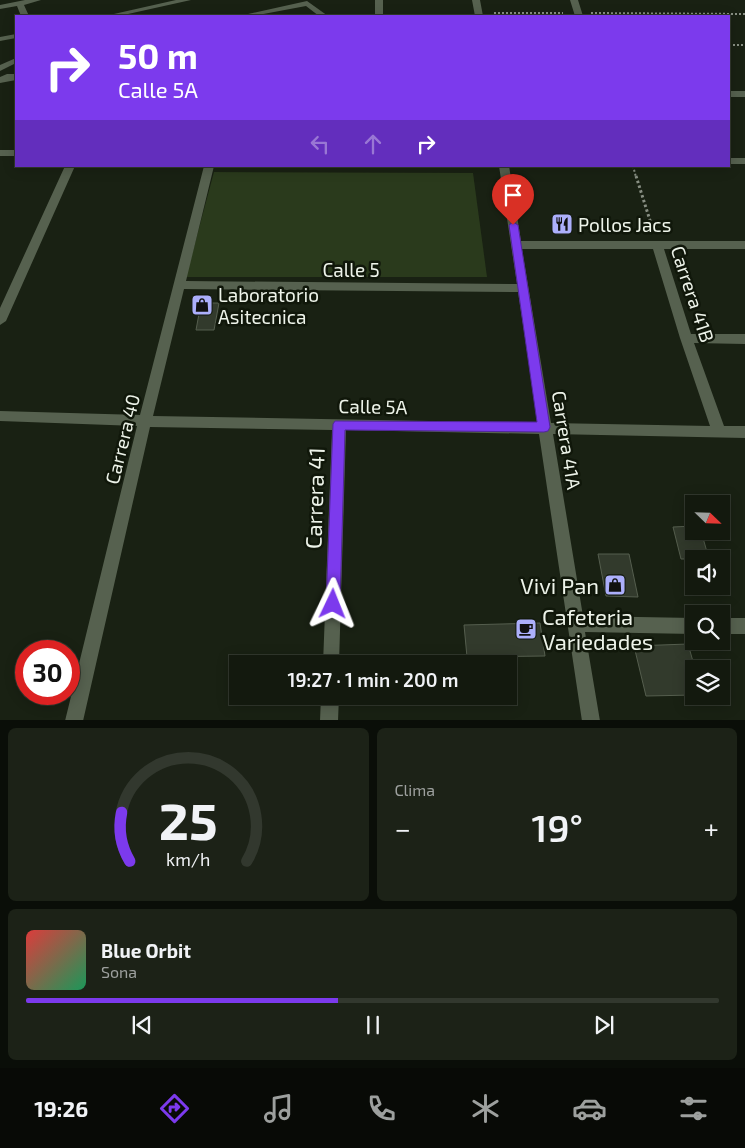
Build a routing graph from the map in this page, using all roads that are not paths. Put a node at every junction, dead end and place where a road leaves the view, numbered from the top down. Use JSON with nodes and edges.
{"nodes":[{"id":1,"x":36,"y":0,"type":"edge"},
{"id":2,"x":186,"y":0,"type":"edge"},
{"id":3,"x":379,"y":0,"type":"edge"},
{"id":4,"x":476,"y":0,"type":"edge"},
{"id":5,"x":574,"y":0,"type":"edge"},
{"id":6,"x":19,"y":3,"type":"junction"},
{"id":7,"x":0,"y":7,"type":"edge"},
{"id":8,"x":479,"y":14,"type":"edge"},
{"id":9,"x":25,"y":15,"type":"edge"},
{"id":10,"x":114,"y":15,"type":"edge"},
{"id":11,"x":247,"y":15,"type":"edge"},
{"id":12,"x":323,"y":15,"type":"edge"},
{"id":13,"x":379,"y":15,"type":"edge"},
{"id":14,"x":578,"y":15,"type":"edge"},
{"id":15,"x":15,"y":36,"type":"edge"},
{"id":16,"x":0,"y":39,"type":"edge"},
{"id":17,"x":15,"y":60,"type":"edge"},
{"id":18,"x":0,"y":68,"type":"edge"},
{"id":19,"x":730,"y":94,"type":"edge"},
{"id":20,"x":745,"y":94,"type":"edge"},
{"id":21,"x":0,"y":153,"type":"edge"},
{"id":22,"x":15,"y":153,"type":"edge"},
{"id":23,"x":730,"y":161,"type":"edge"},
{"id":24,"x":745,"y":161,"type":"edge"},
{"id":25,"x":70,"y":167,"type":"edge"},
{"id":26,"x":209,"y":167,"type":"edge"},
{"id":27,"x":504,"y":167,"type":"edge"},
{"id":28,"x":516,"y":245,"type":"junction"},
{"id":29,"x":657,"y":245,"type":"junction"},
{"id":30,"x":745,"y":245,"type":"edge"},
{"id":31,"x":179,"y":285,"type":"junction"},
{"id":32,"x":523,"y":288,"type":"junction"},
{"id":33,"x":0,"y":321,"type":"edge"},
{"id":34,"x":686,"y":338,"type":"junction"},
{"id":35,"x":745,"y":339,"type":"edge"},
{"id":36,"x":0,"y":416,"type":"edge"},
{"id":37,"x":145,"y":421,"type":"junction"},
{"id":38,"x":339,"y":424,"type":"junction"},
{"id":39,"x":544,"y":427,"type":"junction"},
{"id":40,"x":719,"y":432,"type":"junction"},
{"id":41,"x":745,"y":432,"type":"edge"},
{"id":42,"x":576,"y":624,"type":"junction"},
{"id":43,"x":685,"y":626,"type":"edge"},
{"id":44,"x":730,"y":626,"type":"edge"},
{"id":45,"x":745,"y":626,"type":"edge"},
{"id":46,"x":331,"y":655,"type":"edge"},
{"id":47,"x":330,"y":705,"type":"edge"},
{"id":48,"x":74,"y":720,"type":"edge"},
{"id":49,"x":329,"y":720,"type":"edge"},
{"id":50,"x":592,"y":720,"type":"edge"}],
"edges":[{"from":1,"to":6,"type":"street"},
{"from":2,"to":10,"type":"street"},
{"from":3,"to":13,"type":"street"},
{"from":4,"to":8,"type":"street"},
{"from":5,"to":14,"type":"street"},
{"from":6,"to":7,"type":"street"},
{"from":6,"to":9,"type":"street"},
{"from":11,"to":12,"type":"street"},
{"from":15,"to":16,"type":"street"},
{"from":17,"to":18,"type":"street"},
{"from":19,"to":20,"type":"street"},
{"from":21,"to":22,"type":"street"},
{"from":23,"to":24,"type":"street"},
{"from":25,"to":33,"type":"street"},
{"from":26,"to":31,"type":"street","name":"Carrera 40"},
{"from":27,"to":28,"type":"street","name":"Carrera 41A"},
{"from":28,"to":29,"type":"street"},
{"from":28,"to":32,"type":"street","name":"Carrera 41A"},
{"from":29,"to":30,"type":"street"},
{"from":29,"to":34,"type":"street","name":"Carrera 41B"},
{"from":31,"to":32,"type":"street","name":"Calle 5"},
{"from":31,"to":37,"type":"street","name":"Carrera 40"},
{"from":32,"to":39,"type":"street","name":"Carrera 41A"},
{"from":34,"to":35,"type":"street"},
{"from":34,"to":40,"type":"street","name":"Carrera 41B"},
{"from":36,"to":37,"type":"street","name":"Calle 5A"},
{"from":37,"to":38,"type":"street","name":"Calle 5A"},
{"from":37,"to":48,"type":"street","name":"Carrera 40"},
{"from":38,"to":39,"type":"street","name":"Calle 5A"},
{"from":38,"to":46,"type":"street","name":"Carrera 41"},
{"from":39,"to":40,"type":"street","name":"Calle 5A"},
{"from":39,"to":42,"type":"street","name":"Carrera 41A"},
{"from":40,"to":41,"type":"street","name":"Calle 5A"},
{"from":42,"to":43,"type":"street"},
{"from":42,"to":50,"type":"street","name":"Carrera 41A"},
{"from":44,"to":45,"type":"street"},
{"from":47,"to":49,"type":"street"}]}
